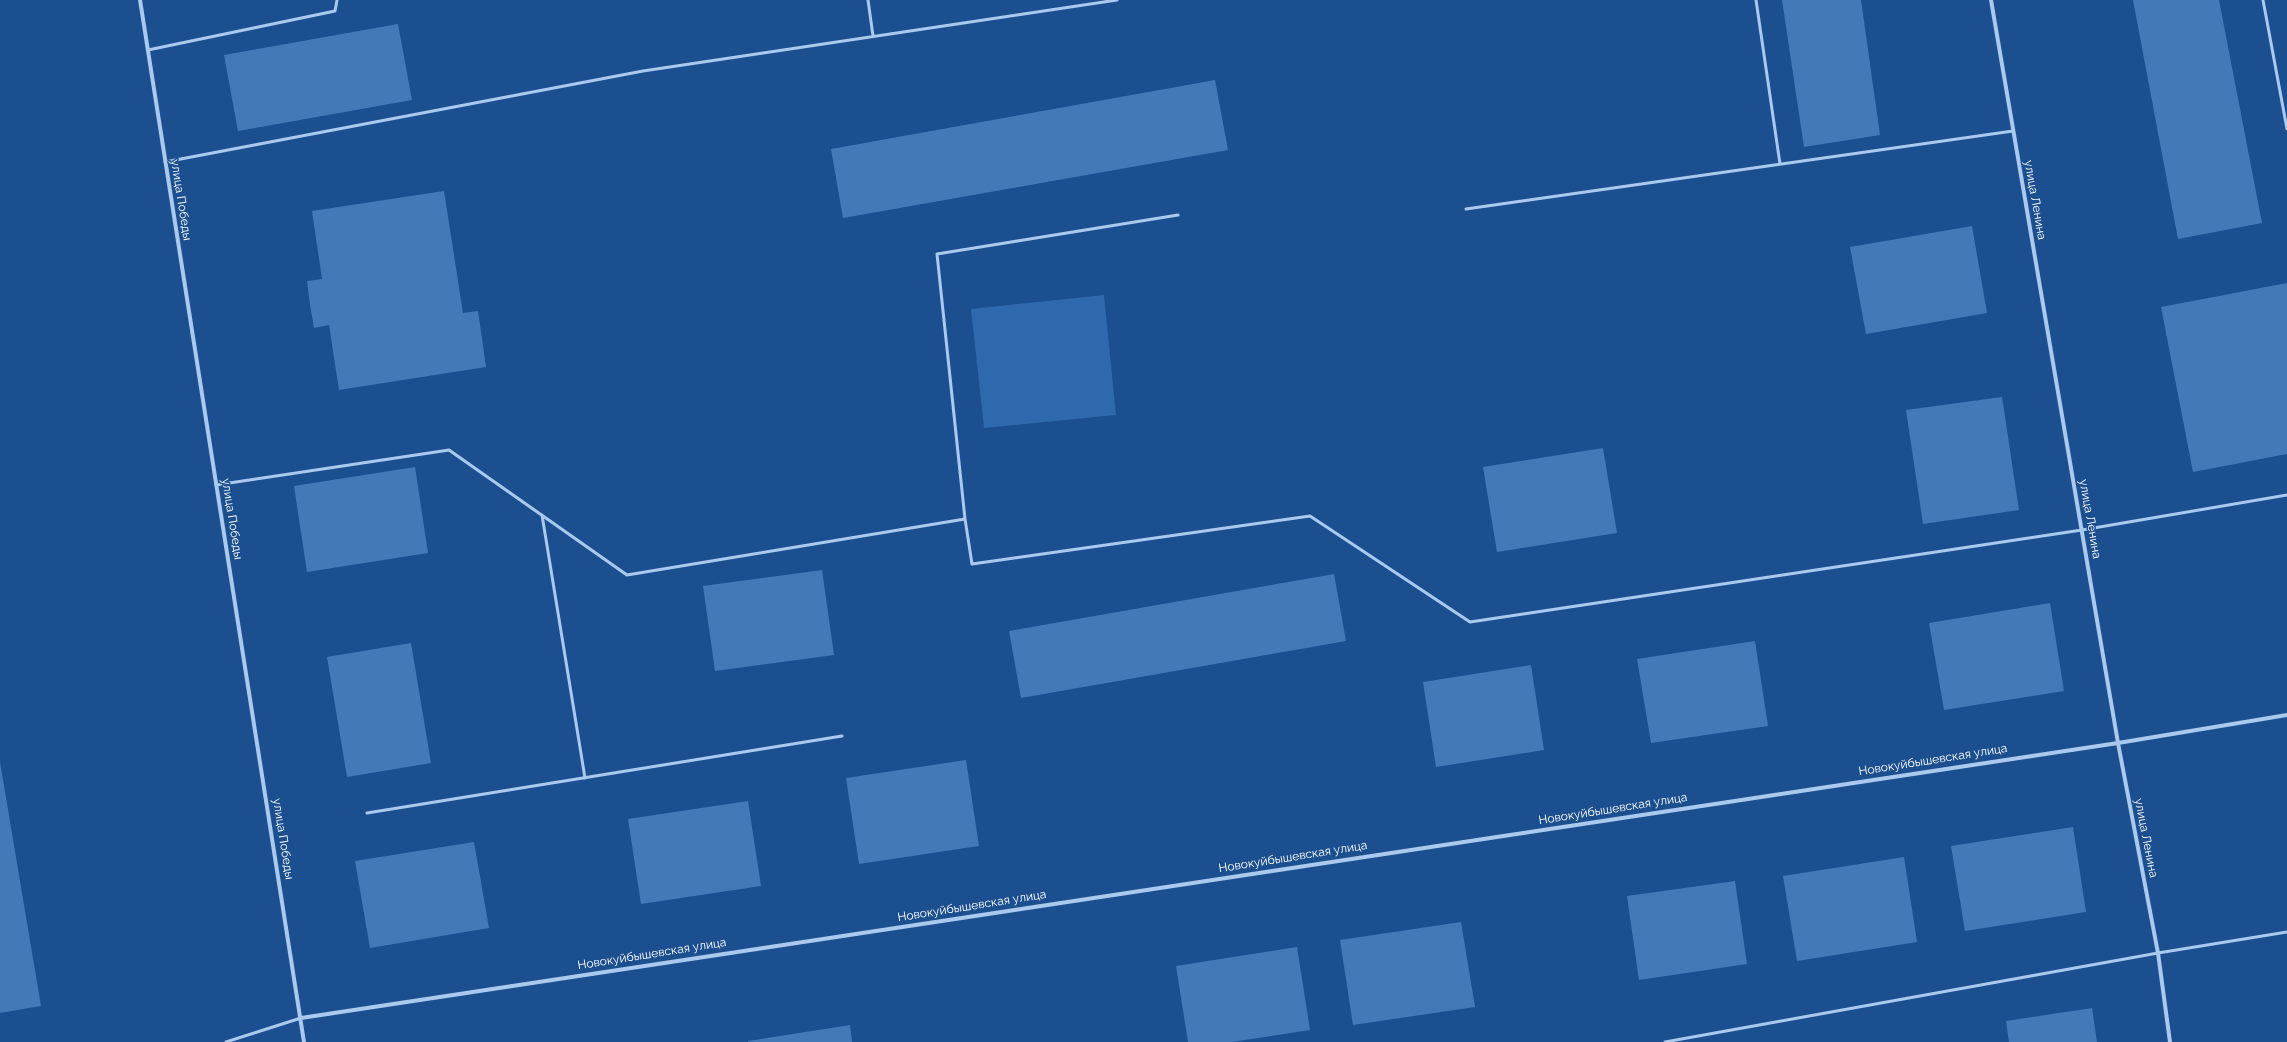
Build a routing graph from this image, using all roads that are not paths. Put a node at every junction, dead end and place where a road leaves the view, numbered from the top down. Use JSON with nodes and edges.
{"nodes":[{"id":1,"x":140,"y":0,"type":"edge"},
{"id":2,"x":337,"y":0,"type":"edge"},
{"id":3,"x":868,"y":0,"type":"edge"},
{"id":4,"x":1117,"y":0,"type":"edge"},
{"id":5,"x":1756,"y":0,"type":"edge"},
{"id":6,"x":1991,"y":0,"type":"edge"},
{"id":7,"x":2263,"y":0,"type":"edge"},
{"id":8,"x":873,"y":36,"type":"junction"},
{"id":9,"x":148,"y":50,"type":"junction"},
{"id":10,"x":2287,"y":129,"type":"edge"},
{"id":11,"x":2013,"y":131,"type":"junction"},
{"id":12,"x":165,"y":162,"type":"junction"},
{"id":13,"x":1780,"y":164,"type":"junction"},
{"id":14,"x":1466,"y":209,"type":"dead end"},
{"id":15,"x":1178,"y":215,"type":"dead end"},
{"id":16,"x":216,"y":485,"type":"junction"},
{"id":17,"x":2287,"y":495,"type":"edge"},
{"id":18,"x":542,"y":515,"type":"junction"},
{"id":19,"x":965,"y":519,"type":"junction"},
{"id":20,"x":2082,"y":530,"type":"junction"},
{"id":21,"x":2287,"y":715,"type":"edge"},
{"id":22,"x":842,"y":736,"type":"dead end"},
{"id":23,"x":2118,"y":742,"type":"junction"},
{"id":24,"x":585,"y":778,"type":"junction"},
{"id":25,"x":367,"y":813,"type":"dead end"},
{"id":26,"x":2287,"y":932,"type":"edge"},
{"id":27,"x":2158,"y":953,"type":"junction"},
{"id":28,"x":301,"y":1018,"type":"junction"},
{"id":29,"x":226,"y":1042,"type":"edge"},
{"id":30,"x":304,"y":1042,"type":"edge"},
{"id":31,"x":1665,"y":1042,"type":"edge"},
{"id":32,"x":2170,"y":1042,"type":"edge"}],
"edges":[{"from":1,"to":9,"type":"street","name":"улица Победы"},
{"from":2,"to":9,"type":"lane"},
{"from":3,"to":8,"type":"lane"},
{"from":4,"to":8,"type":"lane"},
{"from":5,"to":13,"type":"lane"},
{"from":6,"to":11,"type":"street","name":"улица Ленина"},
{"from":7,"to":10,"type":"lane"},
{"from":8,"to":12,"type":"lane"},
{"from":9,"to":12,"type":"street","name":"улица Победы"},
{"from":11,"to":13,"type":"lane"},
{"from":11,"to":20,"type":"street","name":"улица Ленина"},
{"from":12,"to":16,"type":"street","name":"улица Победы"},
{"from":13,"to":14,"type":"lane"},
{"from":15,"to":19,"type":"lane"},
{"from":16,"to":18,"type":"lane"},
{"from":16,"to":28,"type":"street","name":"улица Победы"},
{"from":17,"to":20,"type":"lane"},
{"from":18,"to":19,"type":"lane"},
{"from":18,"to":24,"type":"lane"},
{"from":19,"to":20,"type":"lane"},
{"from":20,"to":23,"type":"street","name":"улица Ленина"},
{"from":21,"to":23,"type":"street","name":"Новокуйбышевская улица"},
{"from":22,"to":24,"type":"lane"},
{"from":23,"to":27,"type":"street","name":"улица Ленина"},
{"from":23,"to":28,"type":"street","name":"Новокуйбышевская улица"},
{"from":24,"to":25,"type":"lane"},
{"from":26,"to":27,"type":"lane"},
{"from":27,"to":31,"type":"lane"},
{"from":27,"to":32,"type":"street","name":"улица Ленина"},
{"from":28,"to":29,"type":"lane"},
{"from":28,"to":30,"type":"street","name":"улица Победы"}]}
